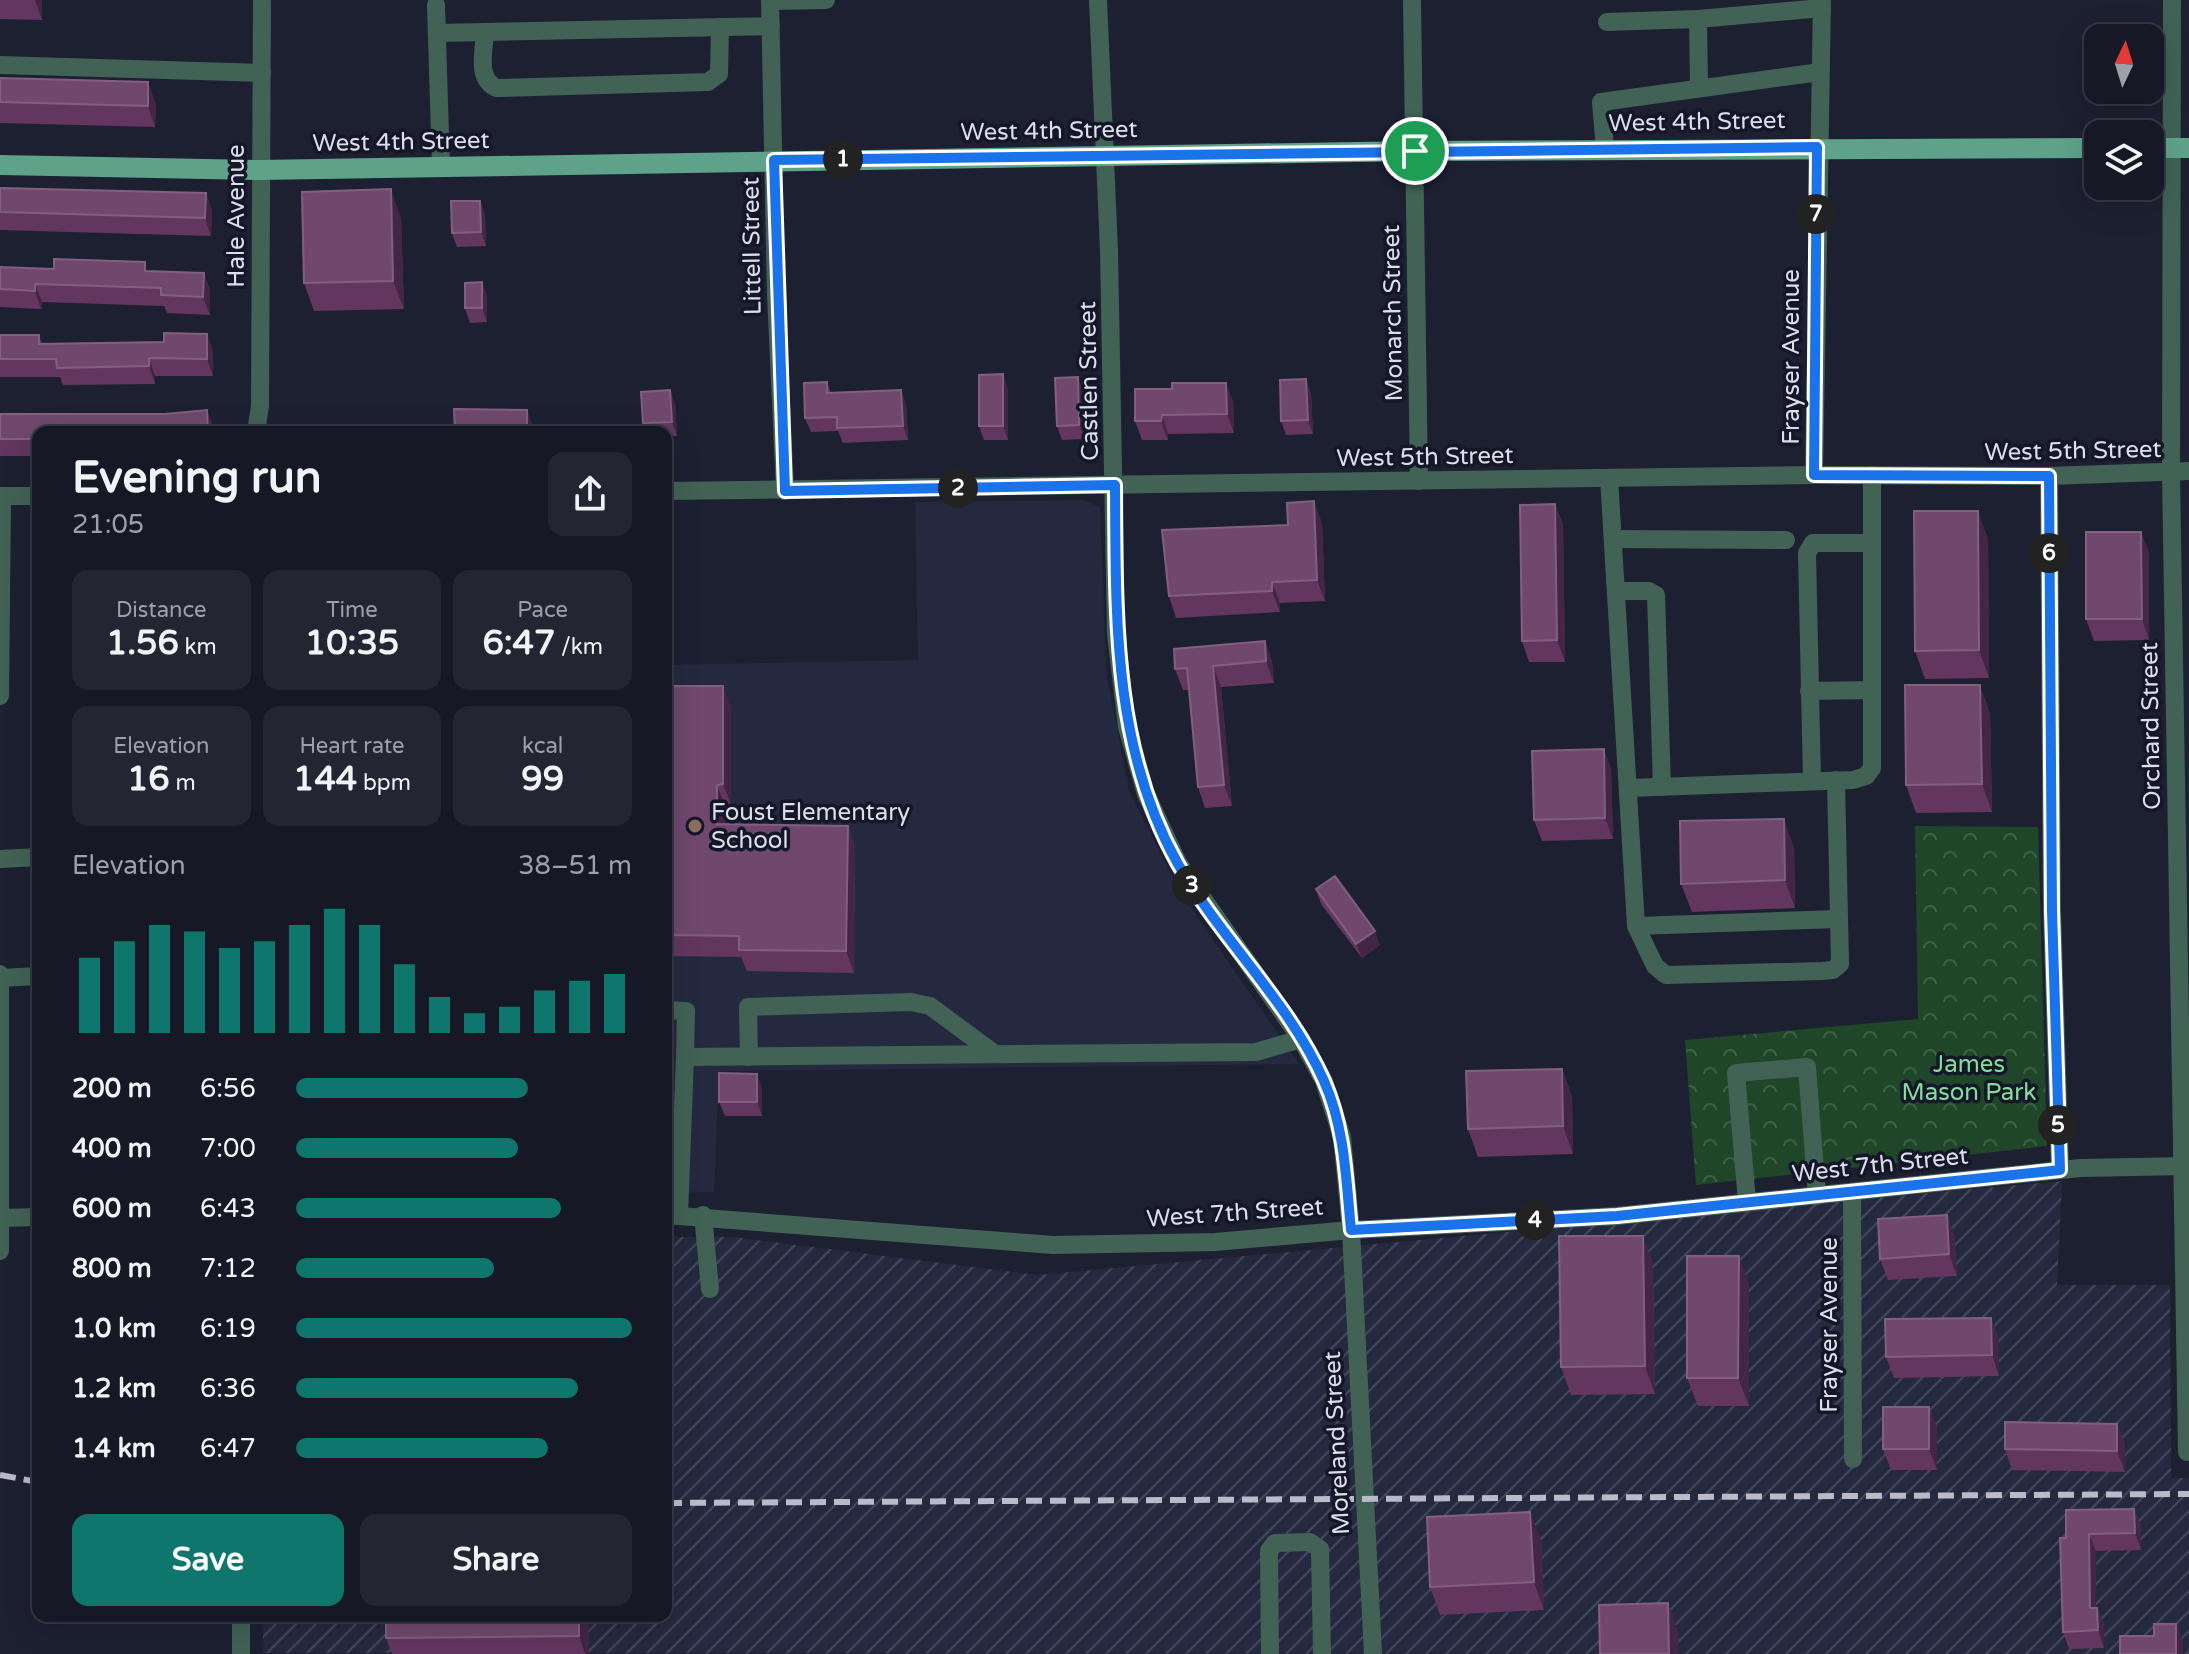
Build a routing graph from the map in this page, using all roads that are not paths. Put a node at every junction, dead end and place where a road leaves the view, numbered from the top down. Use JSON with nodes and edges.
{"nodes":[{"id":1,"x":262,"y":0,"type":"edge"},
{"id":2,"x":770,"y":0,"type":"edge"},
{"id":3,"x":826,"y":0,"type":"edge"},
{"id":4,"x":1098,"y":0,"type":"edge"},
{"id":5,"x":1412,"y":0,"type":"edge"},
{"id":6,"x":2172,"y":0,"type":"edge"},
{"id":7,"x":1822,"y":4,"type":"edge"},
{"id":8,"x":436,"y":5,"type":"dead end"},
{"id":9,"x":1698,"y":19,"type":"junction"},
{"id":10,"x":1607,"y":22,"type":"dead end"},
{"id":11,"x":771,"y":26,"type":"junction"},
{"id":12,"x":720,"y":27,"type":"junction"},
{"id":13,"x":485,"y":32,"type":"junction"},
{"id":14,"x":437,"y":33,"type":"junction"},
{"id":15,"x":0,"y":65,"type":"edge"},
{"id":16,"x":1820,"y":72,"type":"junction"},
{"id":17,"x":262,"y":73,"type":"junction"},
{"id":18,"x":1699,"y":88,"type":"junction"},
{"id":19,"x":1817,"y":147,"type":"junction"},
{"id":20,"x":2084,"y":148,"type":"edge"},
{"id":21,"x":2181,"y":148,"type":"edge"},
{"id":22,"x":1605,"y":149,"type":"junction"},
{"id":23,"x":1415,"y":151,"type":"junction"},
{"id":24,"x":1105,"y":157,"type":"junction"},
{"id":25,"x":774,"y":160,"type":"junction"},
{"id":26,"x":0,"y":165,"type":"edge"},
{"id":27,"x":441,"y":167,"type":"junction"},
{"id":28,"x":259,"y":170,"type":"junction"},
{"id":29,"x":2180,"y":289,"type":"edge"},
{"id":30,"x":257,"y":426,"type":"edge"},
{"id":31,"x":2183,"y":474,"type":"edge"},
{"id":32,"x":1814,"y":475,"type":"junction"},
{"id":33,"x":1872,"y":475,"type":"junction"},
{"id":34,"x":2049,"y":476,"type":"junction"},
{"id":35,"x":1609,"y":478,"type":"junction"},
{"id":36,"x":1419,"y":481,"type":"junction"},
{"id":37,"x":1115,"y":485,"type":"junction"},
{"id":38,"x":672,"y":491,"type":"edge"},
{"id":39,"x":785,"y":491,"type":"junction"},
{"id":40,"x":1,"y":496,"type":"edge"},
{"id":41,"x":32,"y":496,"type":"edge"},
{"id":42,"x":1613,"y":539,"type":"junction"},
{"id":43,"x":1786,"y":540,"type":"dead end"},
{"id":44,"x":1872,"y":543,"type":"junction"},
{"id":45,"x":1616,"y":591,"type":"junction"},
{"id":46,"x":2181,"y":633,"type":"edge"},
{"id":47,"x":1872,"y":690,"type":"junction"},
{"id":48,"x":1809,"y":691,"type":"junction"},
{"id":49,"x":0,"y":696,"type":"edge"},
{"id":50,"x":1836,"y":780,"type":"junction"},
{"id":51,"x":1812,"y":781,"type":"junction"},
{"id":52,"x":1662,"y":787,"type":"junction"},
{"id":53,"x":1628,"y":788,"type":"junction"},
{"id":54,"x":32,"y":857,"type":"edge"},
{"id":55,"x":0,"y":859,"type":"edge"},
{"id":56,"x":1839,"y":919,"type":"junction"},
{"id":57,"x":1636,"y":926,"type":"junction"},
{"id":58,"x":0,"y":976,"type":"edge"},
{"id":59,"x":32,"y":976,"type":"edge"},
{"id":60,"x":672,"y":1010,"type":"edge"},
{"id":61,"x":1301,"y":1039,"type":"junction"},
{"id":62,"x":995,"y":1054,"type":"junction"},
{"id":63,"x":685,"y":1057,"type":"junction"},
{"id":64,"x":749,"y":1057,"type":"junction"},
{"id":65,"x":674,"y":1116,"type":"edge"},
{"id":66,"x":2185,"y":1166,"type":"edge"},
{"id":67,"x":2060,"y":1170,"type":"junction"},
{"id":68,"x":1852,"y":1192,"type":"junction"},
{"id":69,"x":1817,"y":1196,"type":"junction"},
{"id":70,"x":1747,"y":1202,"type":"junction"},
{"id":71,"x":673,"y":1215,"type":"edge"},
{"id":72,"x":703,"y":1215,"type":"junction"},
{"id":73,"x":32,"y":1217,"type":"edge"},
{"id":74,"x":1,"y":1218,"type":"edge"},
{"id":75,"x":1351,"y":1230,"type":"junction"},
{"id":76,"x":0,"y":1251,"type":"edge"},
{"id":77,"x":2186,"y":1282,"type":"edge"},
{"id":78,"x":710,"y":1289,"type":"dead end"},
{"id":79,"x":2187,"y":1452,"type":"edge"},
{"id":80,"x":1853,"y":1459,"type":"dead end"},
{"id":81,"x":241,"y":1622,"type":"edge"},
{"id":82,"x":241,"y":1654,"type":"edge"},
{"id":83,"x":1270,"y":1654,"type":"edge"},
{"id":84,"x":1322,"y":1654,"type":"edge"},
{"id":85,"x":1373,"y":1654,"type":"edge"}],
"edges":[{"from":1,"to":17,"type":"street","name":"Hale Avenue"},
{"from":2,"to":3,"type":"street"},
{"from":2,"to":11,"type":"street","name":"Littell Street"},
{"from":4,"to":24,"type":"street","name":"Castlen Street"},
{"from":5,"to":23,"type":"street","name":"Monarch Street"},
{"from":6,"to":21,"type":"street","name":"Orchard Street"},
{"from":7,"to":9,"type":"street"},
{"from":7,"to":16,"type":"street","name":"Frayser Avenue"},
{"from":8,"to":14,"type":"street"},
{"from":9,"to":10,"type":"street"},
{"from":9,"to":18,"type":"street"},
{"from":11,"to":12,"type":"street"},
{"from":11,"to":25,"type":"street","name":"Littell Street"},
{"from":12,"to":13,"type":"street"},
{"from":12,"to":13,"type":"street"},
{"from":13,"to":14,"type":"street"},
{"from":14,"to":27,"type":"street"},
{"from":15,"to":17,"type":"street"},
{"from":16,"to":18,"type":"street"},
{"from":16,"to":19,"type":"street","name":"Frayser Avenue"},
{"from":17,"to":28,"type":"street","name":"Hale Avenue"},
{"from":18,"to":22,"type":"street"},
{"from":19,"to":20,"type":"main road","name":"West 4th Street"},
{"from":19,"to":22,"type":"main road","name":"West 4th Street"},
{"from":19,"to":32,"type":"street","name":"Frayser Avenue"},
{"from":21,"to":29,"type":"street","name":"Orchard Street"},
{"from":22,"to":23,"type":"main road","name":"West 4th Street"},
{"from":23,"to":24,"type":"main road","name":"West 4th Street"},
{"from":23,"to":36,"type":"street","name":"Monarch Street"},
{"from":24,"to":25,"type":"main road","name":"West 4th Street"},
{"from":24,"to":37,"type":"street","name":"Castlen Street"},
{"from":25,"to":27,"type":"main road","name":"West 4th Street"},
{"from":25,"to":39,"type":"street","name":"Littell Street"},
{"from":26,"to":28,"type":"main road","name":"West 4th Street"},
{"from":27,"to":28,"type":"main road","name":"West 4th Street"},
{"from":28,"to":30,"type":"street","name":"Hale Avenue"},
{"from":29,"to":31,"type":"street","name":"Orchard Street"},
{"from":31,"to":34,"type":"street","name":"West 5th Street"},
{"from":31,"to":46,"type":"street","name":"Orchard Street"},
{"from":32,"to":33,"type":"street","name":"West 5th Street"},
{"from":32,"to":35,"type":"street","name":"West 5th Street"},
{"from":33,"to":34,"type":"street","name":"West 5th Street"},
{"from":33,"to":44,"type":"street"},
{"from":34,"to":67,"type":"street"},
{"from":35,"to":36,"type":"street","name":"West 5th Street"},
{"from":35,"to":42,"type":"street"},
{"from":36,"to":37,"type":"street","name":"West 5th Street"},
{"from":37,"to":39,"type":"street","name":"West 5th Street"},
{"from":37,"to":61,"type":"street","name":"Castlen Street"},
{"from":38,"to":39,"type":"street","name":"West 5th Street"},
{"from":40,"to":41,"type":"street"},
{"from":40,"to":49,"type":"street"},
{"from":42,"to":43,"type":"street"},
{"from":42,"to":45,"type":"street"},
{"from":44,"to":47,"type":"street"},
{"from":44,"to":48,"type":"street"},
{"from":45,"to":52,"type":"street"},
{"from":45,"to":53,"type":"street"},
{"from":46,"to":66,"type":"street","name":"Orchard Street"},
{"from":47,"to":48,"type":"street"},
{"from":47,"to":50,"type":"street"},
{"from":48,"to":51,"type":"street"},
{"from":50,"to":51,"type":"street"},
{"from":50,"to":56,"type":"street"},
{"from":51,"to":52,"type":"street"},
{"from":52,"to":53,"type":"street"},
{"from":53,"to":57,"type":"street"},
{"from":54,"to":55,"type":"street"},
{"from":56,"to":57,"type":"street"},
{"from":56,"to":57,"type":"street"},
{"from":58,"to":59,"type":"street"},
{"from":58,"to":74,"type":"street"},
{"from":60,"to":63,"type":"street"},
{"from":61,"to":62,"type":"street"},
{"from":61,"to":75,"type":"street","name":"Castlen Street"},
{"from":62,"to":64,"type":"street"},
{"from":62,"to":64,"type":"street"},
{"from":63,"to":64,"type":"street"},
{"from":63,"to":65,"type":"street"},
{"from":65,"to":71,"type":"street"},
{"from":66,"to":67,"type":"street","name":"West 7th Street"},
{"from":66,"to":77,"type":"street","name":"Orchard Street"},
{"from":67,"to":68,"type":"street","name":"West 7th Street"},
{"from":68,"to":69,"type":"street","name":"West 7th Street"},
{"from":68,"to":80,"type":"street","name":"Frayser Avenue"},
{"from":69,"to":70,"type":"street","name":"West 7th Street"},
{"from":69,"to":70,"type":"street"},
{"from":70,"to":75,"type":"street","name":"West 7th Street"},
{"from":71,"to":72,"type":"street","name":"West 7th Street"},
{"from":72,"to":75,"type":"street","name":"West 7th Street"},
{"from":72,"to":78,"type":"street"},
{"from":73,"to":74,"type":"street"},
{"from":74,"to":76,"type":"street"},
{"from":75,"to":85,"type":"street","name":"Moreland Street"},
{"from":77,"to":79,"type":"street","name":"Orchard Street"},
{"from":81,"to":82,"type":"street"},
{"from":83,"to":84,"type":"street"}]}
